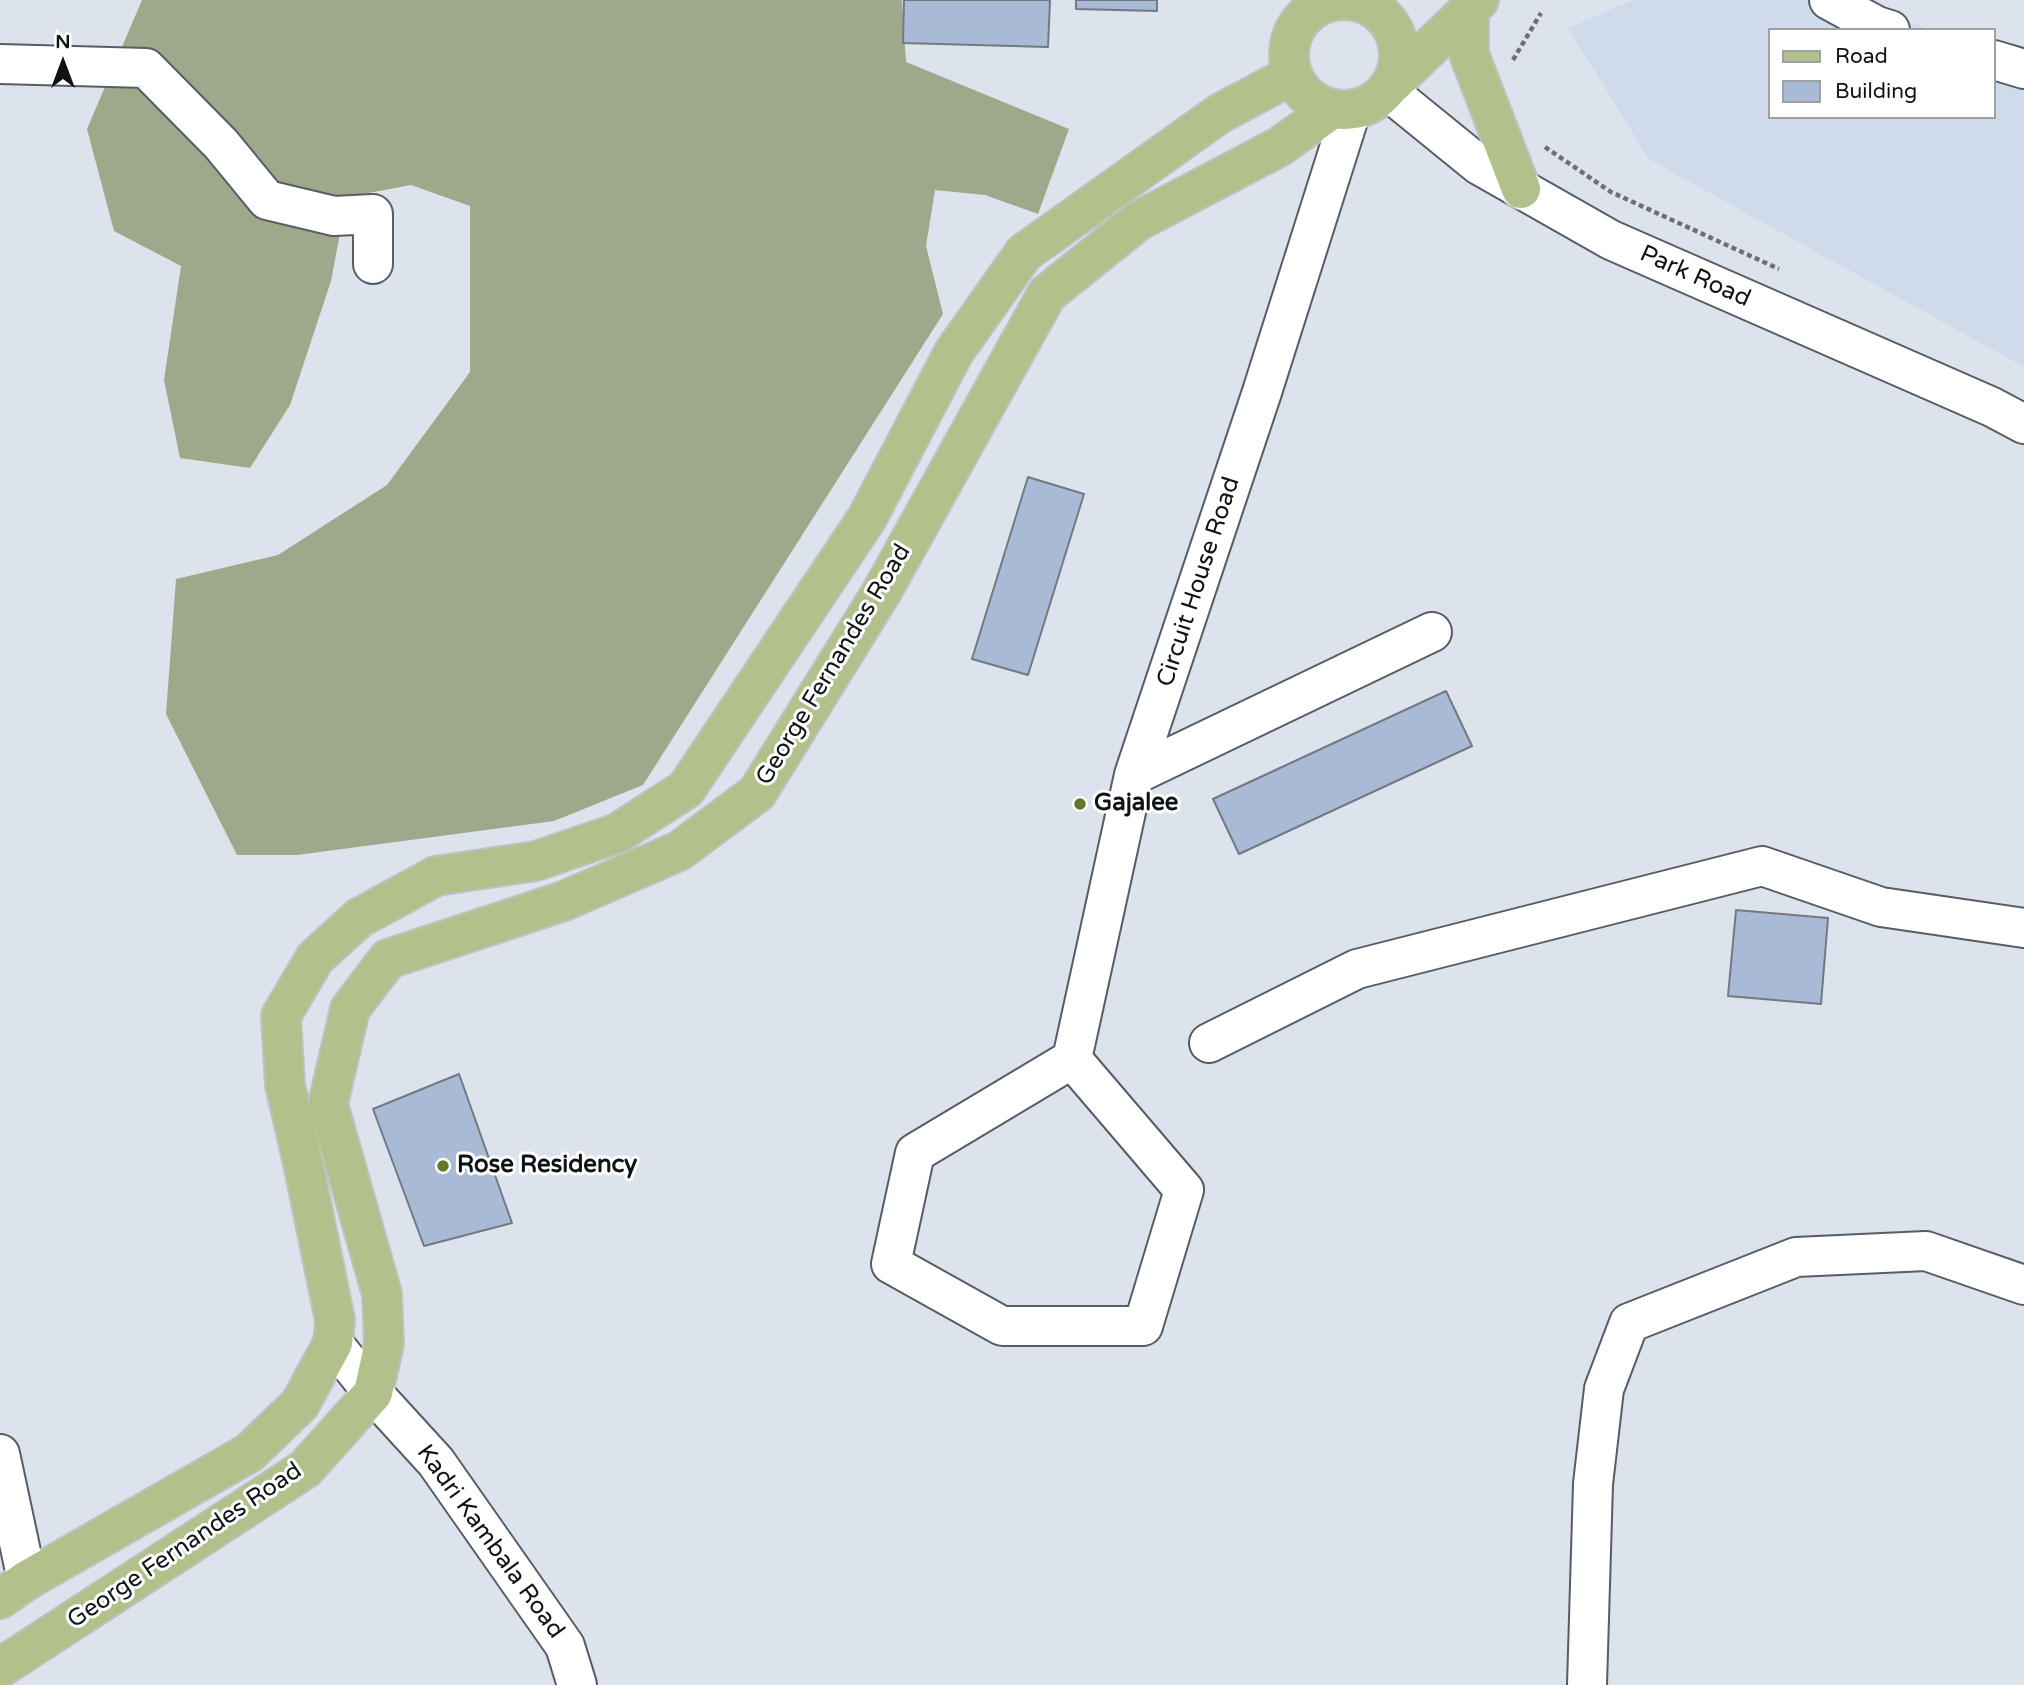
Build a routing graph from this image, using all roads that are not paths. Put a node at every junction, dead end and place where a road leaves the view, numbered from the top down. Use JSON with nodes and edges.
{"nodes":[{"id":1,"x":1354,"y":0,"type":"edge"},
{"id":2,"x":1829,"y":0,"type":"edge"},
{"id":3,"x":1474,"y":4,"type":"edge"},
{"id":4,"x":1884,"y":28,"type":"edge"},
{"id":5,"x":1996,"y":61,"type":"edge"},
{"id":6,"x":0,"y":64,"type":"edge"},
{"id":7,"x":2024,"y":69,"type":"edge"},
{"id":8,"x":1292,"y":75,"type":"junction"},
{"id":9,"x":1390,"y":88,"type":"junction"},
{"id":10,"x":1341,"y":110,"type":"junction"},
{"id":11,"x":1521,"y":189,"type":"junction"},
{"id":12,"x":373,"y":264,"type":"dead end"},
{"id":13,"x":2024,"y":424,"type":"edge"},
{"id":14,"x":1432,"y":632,"type":"dead end"},
{"id":15,"x":1134,"y":775,"type":"junction"},
{"id":16,"x":2024,"y":928,"type":"edge"},
{"id":17,"x":1209,"y":1043,"type":"dead end"},
{"id":18,"x":1072,"y":1059,"type":"junction"},
{"id":19,"x":2024,"y":1285,"type":"edge"},
{"id":20,"x":332,"y":1343,"type":"junction"},
{"id":21,"x":373,"y":1393,"type":"junction"},
{"id":22,"x":0,"y":1454,"type":"edge"},
{"id":23,"x":13,"y":1589,"type":"edge"},
{"id":24,"x":0,"y":1668,"type":"edge"},
{"id":25,"x":577,"y":1685,"type":"edge"},
{"id":26,"x":1587,"y":1685,"type":"edge"}],
"edges":[{"from":1,"to":8,"type":"main road"},
{"from":1,"to":9,"type":"main road"},
{"from":2,"to":4,"type":"street"},
{"from":3,"to":9,"type":"main road","name":"George Fernandes Road"},
{"from":3,"to":11,"type":"main road"},
{"from":5,"to":7,"type":"street"},
{"from":6,"to":12,"type":"street"},
{"from":8,"to":10,"type":"main road"},
{"from":8,"to":20,"type":"main road","name":"George Fernandes Road"},
{"from":9,"to":10,"type":"main road","name":"George Fernandes Road"},
{"from":9,"to":11,"type":"street","name":"Park Road"},
{"from":10,"to":15,"type":"street","name":"Circuit House Road"},
{"from":10,"to":21,"type":"main road","name":"George Fernandes Road"},
{"from":11,"to":13,"type":"street","name":"Park Road"},
{"from":14,"to":15,"type":"street"},
{"from":15,"to":18,"type":"street","name":"Circuit House Road"},
{"from":16,"to":17,"type":"street"},
{"from":18,"to":18,"type":"street"},
{"from":19,"to":26,"type":"street"},
{"from":20,"to":21,"type":"street","name":"Kadri Kambala Road"},
{"from":20,"to":23,"type":"main road","name":"George Fernandes Road"},
{"from":21,"to":24,"type":"main road","name":"George Fernandes Road"},
{"from":21,"to":25,"type":"street","name":"Kadri Kambala Road"},
{"from":22,"to":23,"type":"street"}]}
